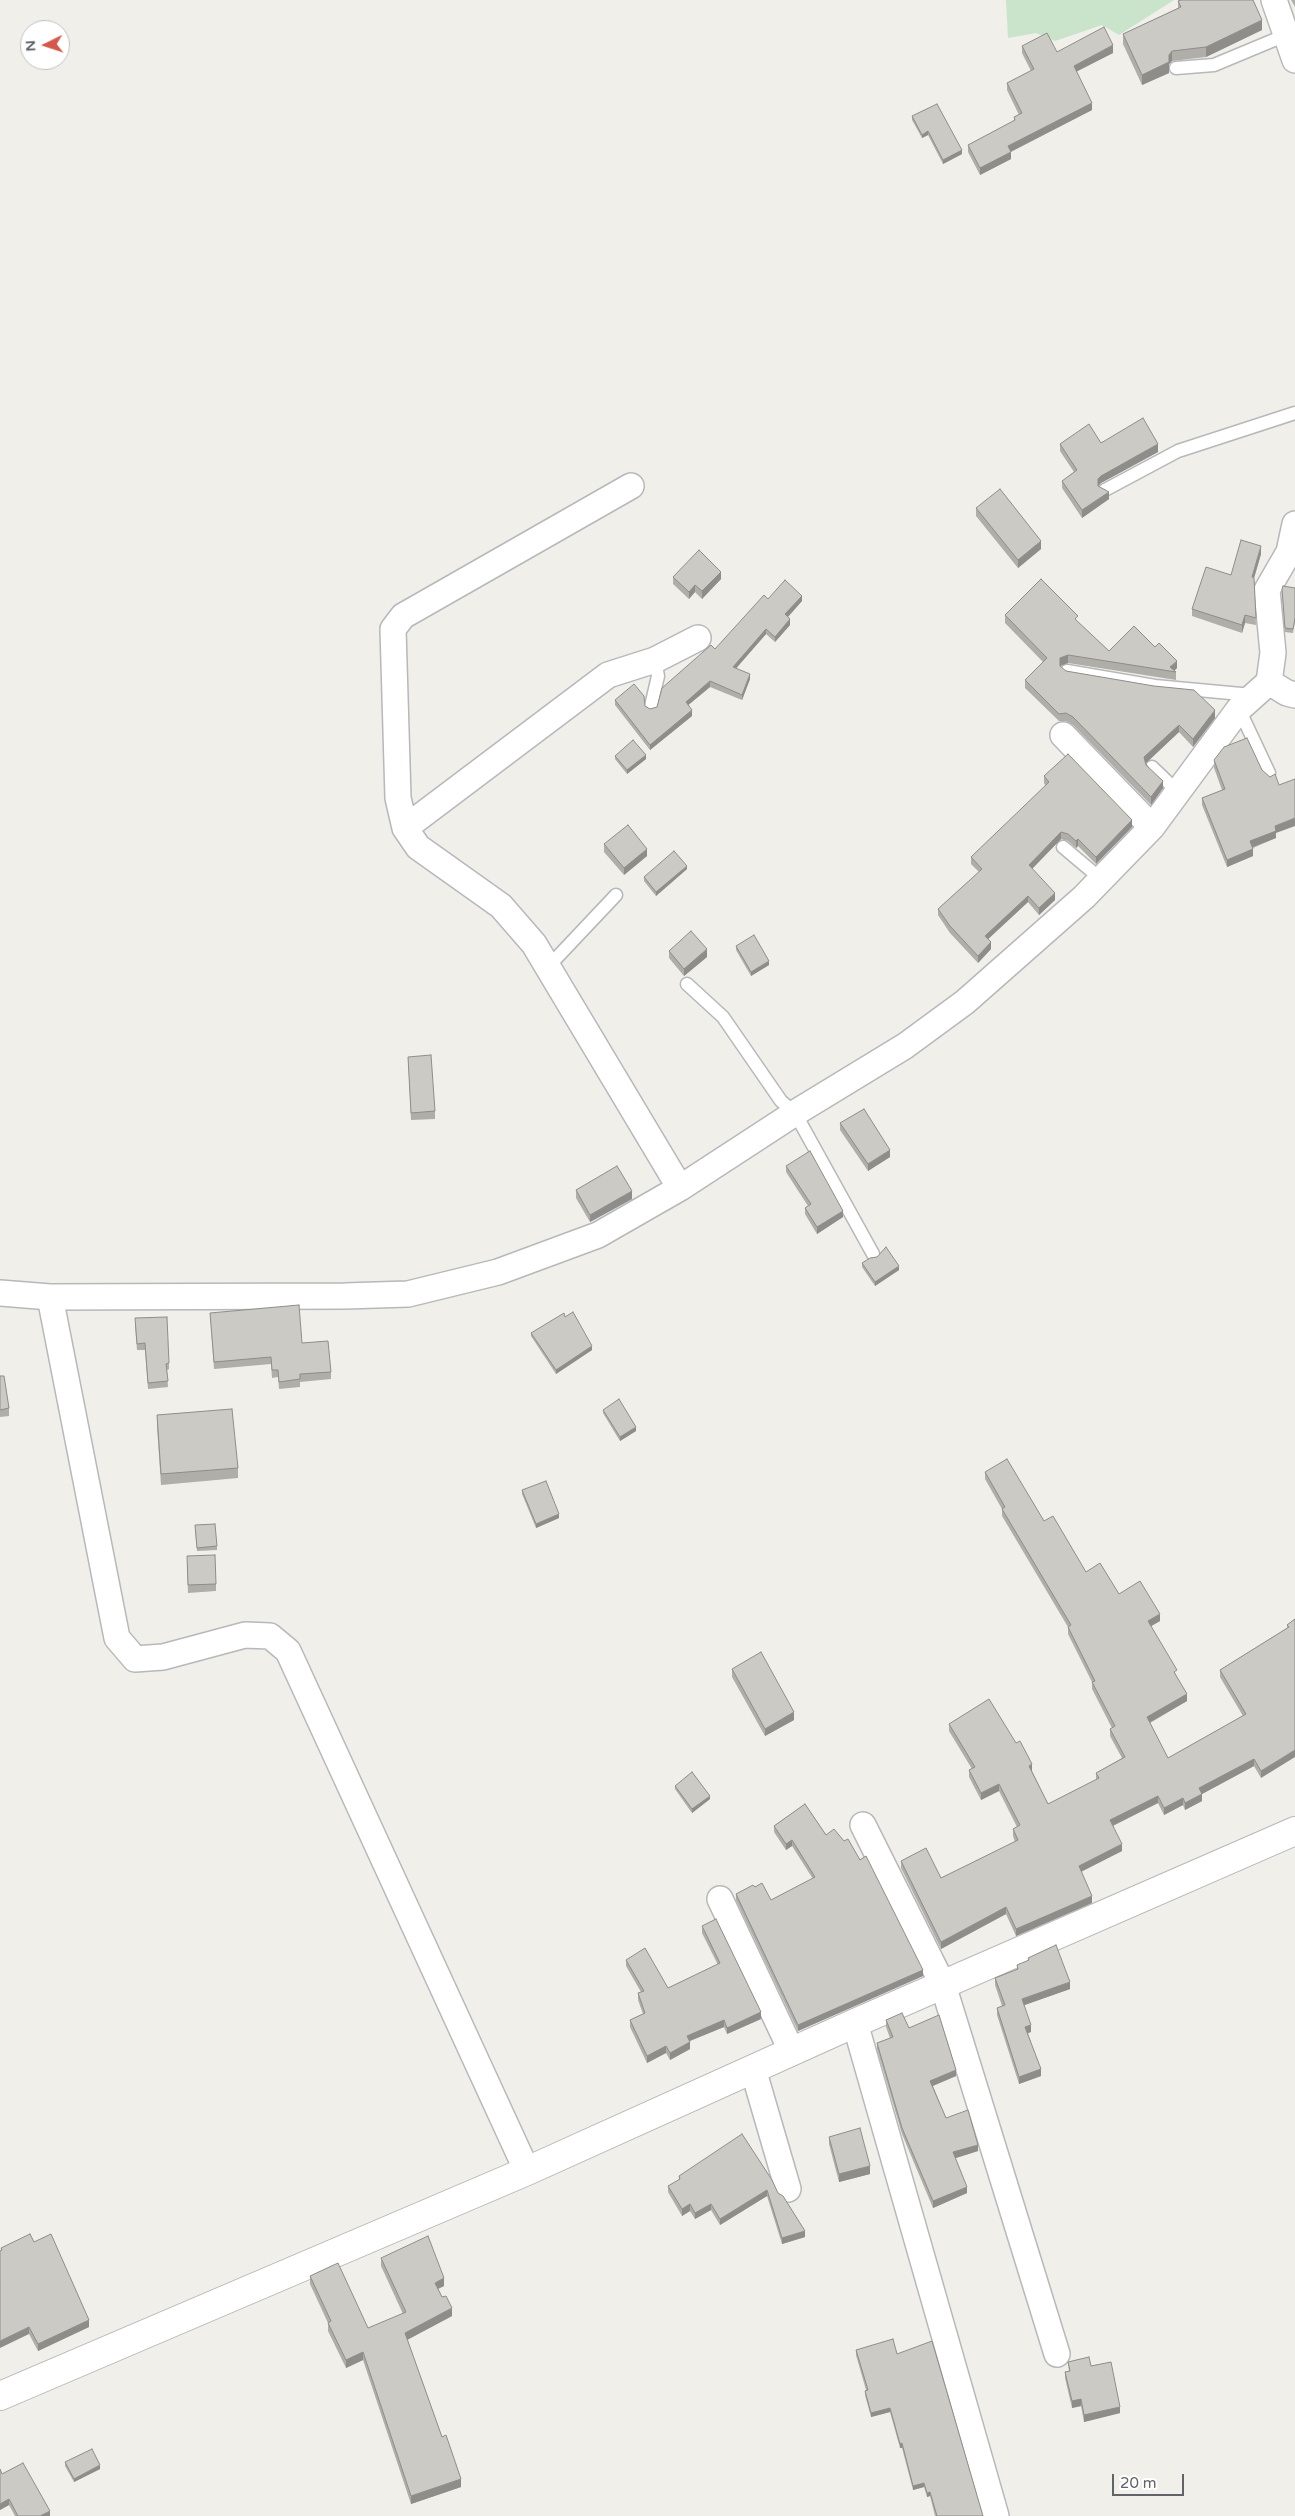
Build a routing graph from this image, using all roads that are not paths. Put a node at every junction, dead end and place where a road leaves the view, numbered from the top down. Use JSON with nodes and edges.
{"nodes":[{"id":1,"x":1274,"y":0,"type":"edge"},
{"id":2,"x":1290,"y":32,"type":"edge"},
{"id":3,"x":1295,"y":60,"type":"edge"},
{"id":4,"x":1176,"y":68,"type":"edge"},
{"id":5,"x":1295,"y":414,"type":"edge"},
{"id":6,"x":631,"y":486,"type":"dead end"},
{"id":7,"x":1105,"y":490,"type":"edge"},
{"id":8,"x":1295,"y":524,"type":"edge"},
{"id":9,"x":698,"y":638,"type":"dead end"},
{"id":10,"x":656,"y":660,"type":"junction"},
{"id":11,"x":1067,"y":670,"type":"edge"},
{"id":12,"x":1295,"y":695,"type":"edge"},
{"id":13,"x":1253,"y":696,"type":"junction"},
{"id":14,"x":651,"y":706,"type":"dead end"},
{"id":15,"x":1063,"y":736,"type":"dead end"},
{"id":16,"x":1152,"y":767,"type":"dead end"},
{"id":17,"x":1269,"y":773,"type":"edge"},
{"id":18,"x":1178,"y":792,"type":"junction"},
{"id":19,"x":1152,"y":827,"type":"junction"},
{"id":20,"x":405,"y":828,"type":"junction"},
{"id":21,"x":1063,"y":847,"type":"dead end"},
{"id":22,"x":1101,"y":879,"type":"junction"},
{"id":23,"x":616,"y":895,"type":"dead end"},
{"id":24,"x":548,"y":967,"type":"junction"},
{"id":25,"x":687,"y":984,"type":"dead end"},
{"id":26,"x":795,"y":1112,"type":"junction"},
{"id":27,"x":680,"y":1188,"type":"junction"},
{"id":28,"x":873,"y":1254,"type":"dead end"},
{"id":29,"x":0,"y":1293,"type":"edge"},
{"id":30,"x":50,"y":1297,"type":"junction"},
{"id":31,"x":863,"y":1825,"type":"dead end"},
{"id":32,"x":1295,"y":1830,"type":"edge"},
{"id":33,"x":720,"y":1899,"type":"dead end"},
{"id":34,"x":943,"y":1985,"type":"junction"},
{"id":35,"x":855,"y":2023,"type":"junction"},
{"id":36,"x":792,"y":2052,"type":"junction"},
{"id":37,"x":753,"y":2069,"type":"junction"},
{"id":38,"x":527,"y":2171,"type":"junction"},
{"id":39,"x":788,"y":2189,"type":"dead end"},
{"id":40,"x":1057,"y":2354,"type":"dead end"},
{"id":41,"x":0,"y":2396,"type":"edge"},
{"id":42,"x":996,"y":2516,"type":"edge"}],
"edges":[{"from":1,"to":2,"type":"street"},
{"from":2,"to":3,"type":"street"},
{"from":2,"to":4,"type":"lane"},
{"from":5,"to":7,"type":"lane"},
{"from":6,"to":20,"type":"street"},
{"from":8,"to":13,"type":"street"},
{"from":9,"to":10,"type":"street"},
{"from":10,"to":14,"type":"lane"},
{"from":10,"to":20,"type":"street"},
{"from":11,"to":13,"type":"lane"},
{"from":12,"to":13,"type":"street"},
{"from":13,"to":17,"type":"lane"},
{"from":13,"to":18,"type":"street"},
{"from":15,"to":19,"type":"street"},
{"from":16,"to":18,"type":"lane"},
{"from":18,"to":19,"type":"street"},
{"from":19,"to":22,"type":"street"},
{"from":20,"to":24,"type":"street"},
{"from":21,"to":22,"type":"lane"},
{"from":22,"to":26,"type":"street"},
{"from":23,"to":24,"type":"lane"},
{"from":24,"to":27,"type":"street"},
{"from":25,"to":26,"type":"lane"},
{"from":26,"to":27,"type":"street"},
{"from":26,"to":28,"type":"lane"},
{"from":27,"to":30,"type":"street"},
{"from":29,"to":30,"type":"street"},
{"from":30,"to":38,"type":"street"},
{"from":31,"to":34,"type":"street"},
{"from":32,"to":34,"type":"street"},
{"from":33,"to":36,"type":"street"},
{"from":34,"to":35,"type":"street"},
{"from":34,"to":40,"type":"street"},
{"from":35,"to":36,"type":"street"},
{"from":35,"to":42,"type":"street"},
{"from":36,"to":37,"type":"street"},
{"from":37,"to":38,"type":"street"},
{"from":37,"to":39,"type":"street"},
{"from":38,"to":41,"type":"street"}]}
